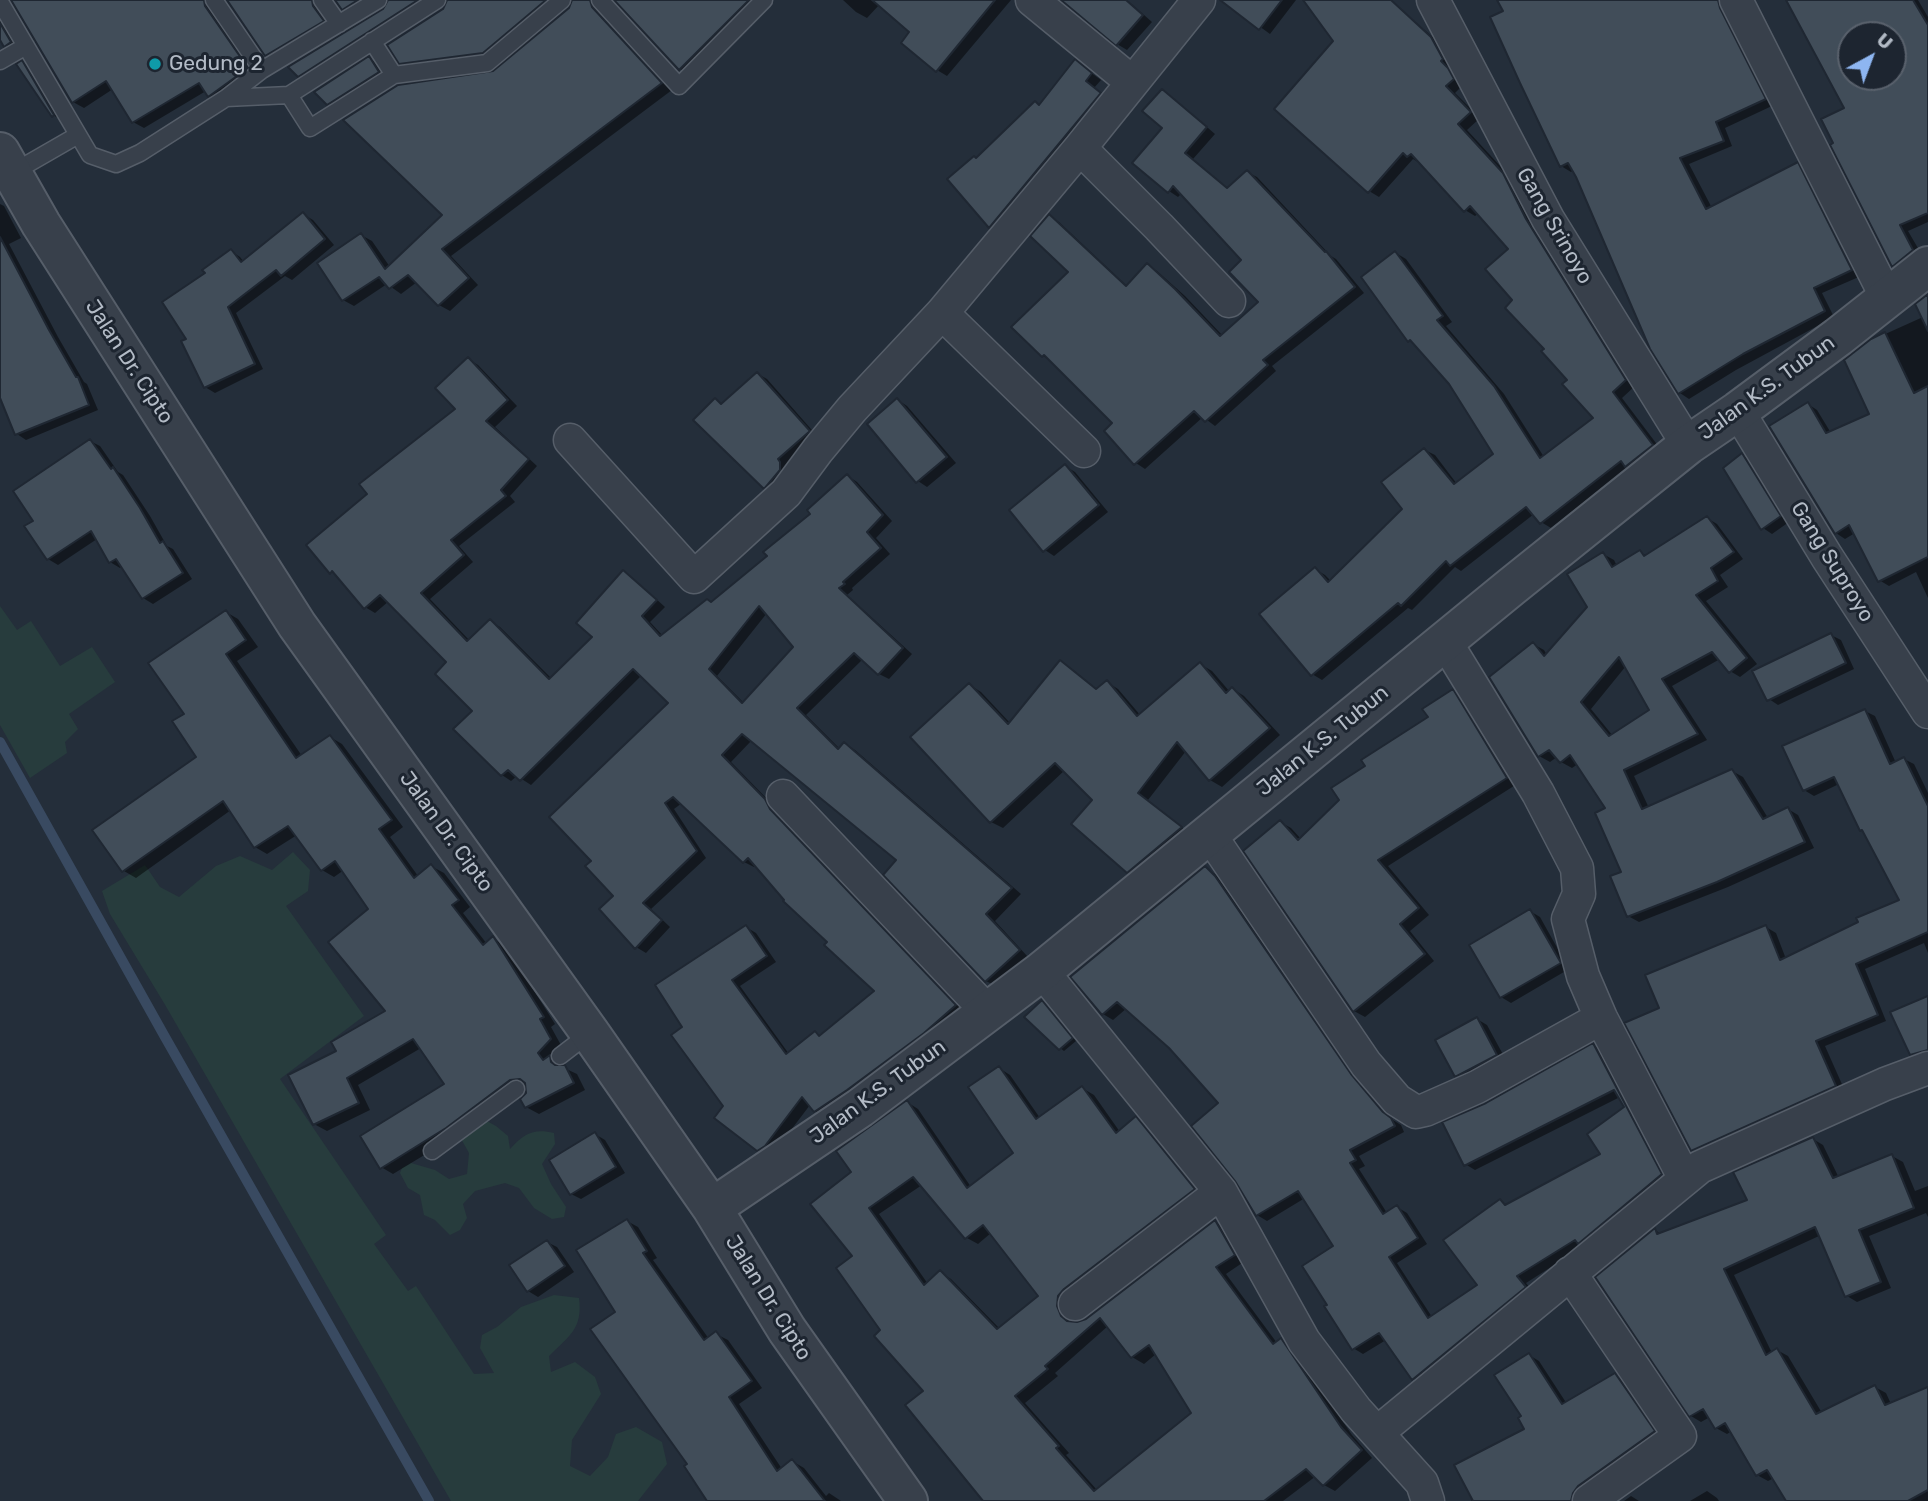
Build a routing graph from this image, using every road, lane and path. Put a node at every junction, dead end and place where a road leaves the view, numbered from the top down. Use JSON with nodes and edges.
{"nodes":[{"id":1,"x":214,"y":0,"type":"edge"},
{"id":2,"x":322,"y":0,"type":"edge"},
{"id":3,"x":378,"y":0,"type":"edge"},
{"id":4,"x":437,"y":0,"type":"edge"},
{"id":5,"x":562,"y":0,"type":"edge"},
{"id":6,"x":600,"y":0,"type":"edge"},
{"id":7,"x":764,"y":0,"type":"edge"},
{"id":8,"x":1032,"y":0,"type":"edge"},
{"id":9,"x":1199,"y":0,"type":"edge"},
{"id":10,"x":1433,"y":0,"type":"edge"},
{"id":11,"x":1736,"y":0,"type":"edge"},
{"id":12,"x":0,"y":2,"type":"edge"},
{"id":13,"x":339,"y":24,"type":"junction"},
{"id":14,"x":372,"y":41,"type":"junction"},
{"id":15,"x":26,"y":46,"type":"junction"},
{"id":16,"x":0,"y":61,"type":"edge"},
{"id":17,"x":262,"y":70,"type":"junction"},
{"id":18,"x":394,"y":75,"type":"junction"},
{"id":19,"x":1132,"y":82,"type":"junction"},
{"id":20,"x":289,"y":95,"type":"junction"},
{"id":21,"x":226,"y":98,"type":"junction"},
{"id":22,"x":78,"y":135,"type":"junction"},
{"id":23,"x":1080,"y":148,"type":"junction"},
{"id":24,"x":6,"y":163,"type":"edge"},
{"id":25,"x":1928,"y":266,"type":"edge"},
{"id":26,"x":1887,"y":298,"type":"junction"},
{"id":27,"x":1229,"y":301,"type":"dead end"},
{"id":28,"x":943,"y":313,"type":"junction"},
{"id":29,"x":1738,"y":411,"type":"junction"},
{"id":30,"x":570,"y":440,"type":"dead end"},
{"id":31,"x":1688,"y":445,"type":"junction"},
{"id":32,"x":1084,"y":451,"type":"dead end"},
{"id":33,"x":1445,"y":641,"type":"junction"},
{"id":34,"x":1925,"y":700,"type":"edge"},
{"id":35,"x":783,"y":796,"type":"dead end"},
{"id":36,"x":1210,"y":835,"type":"junction"},
{"id":37,"x":1042,"y":971,"type":"junction"},
{"id":38,"x":987,"y":1011,"type":"junction"},
{"id":39,"x":1601,"y":1018,"type":"junction"},
{"id":40,"x":590,"y":1033,"type":"junction"},
{"id":41,"x":560,"y":1056,"type":"dead end"},
{"id":42,"x":1928,"y":1068,"type":"edge"},
{"id":43,"x":516,"y":1089,"type":"dead end"},
{"id":44,"x":432,"y":1151,"type":"dead end"},
{"id":45,"x":1685,"y":1179,"type":"junction"},
{"id":46,"x":1221,"y":1192,"type":"junction"},
{"id":47,"x":712,"y":1208,"type":"junction"},
{"id":48,"x":1570,"y":1273,"type":"junction"},
{"id":49,"x":1075,"y":1304,"type":"dead end"},
{"id":50,"x":1377,"y":1433,"type":"junction"},
{"id":51,"x":908,"y":1501,"type":"edge"},
{"id":52,"x":1428,"y":1501,"type":"edge"},
{"id":53,"x":1589,"y":1501,"type":"edge"}],
"edges":[{"from":1,"to":17,"type":"lane"},
{"from":2,"to":13,"type":"lane"},
{"from":3,"to":13,"type":"lane"},
{"from":4,"to":14,"type":"lane"},
{"from":5,"to":18,"type":"lane"},
{"from":6,"to":7,"type":"lane"},
{"from":8,"to":19,"type":"street"},
{"from":9,"to":19,"type":"street"},
{"from":10,"to":31,"type":"street","name":"Gang Srinoyo"},
{"from":11,"to":26,"type":"street"},
{"from":12,"to":15,"type":"lane"},
{"from":13,"to":17,"type":"lane"},
{"from":14,"to":18,"type":"lane"},
{"from":14,"to":20,"type":"lane"},
{"from":15,"to":16,"type":"lane"},
{"from":15,"to":22,"type":"lane"},
{"from":17,"to":21,"type":"lane"},
{"from":18,"to":20,"type":"lane"},
{"from":19,"to":23,"type":"street"},
{"from":20,"to":21,"type":"lane"},
{"from":21,"to":22,"type":"lane"},
{"from":22,"to":24,"type":"lane"},
{"from":23,"to":27,"type":"street"},
{"from":23,"to":28,"type":"street"},
{"from":24,"to":40,"type":"street","name":"Jalan Dr. Cipto"},
{"from":25,"to":26,"type":"street","name":"Jalan K.S. Tubun"},
{"from":26,"to":29,"type":"street","name":"Jalan K.S. Tubun"},
{"from":28,"to":30,"type":"street"},
{"from":28,"to":32,"type":"street"},
{"from":29,"to":31,"type":"street","name":"Jalan K.S. Tubun"},
{"from":29,"to":34,"type":"street","name":"Gang Suproyo"},
{"from":31,"to":33,"type":"street","name":"Jalan K.S. Tubun"},
{"from":33,"to":36,"type":"street","name":"Jalan K.S. Tubun"},
{"from":33,"to":39,"type":"street"},
{"from":35,"to":38,"type":"street"},
{"from":36,"to":37,"type":"street","name":"Jalan K.S. Tubun"},
{"from":36,"to":39,"type":"street"},
{"from":37,"to":38,"type":"street","name":"Jalan K.S. Tubun"},
{"from":37,"to":46,"type":"street"},
{"from":38,"to":47,"type":"street","name":"Jalan K.S. Tubun"},
{"from":39,"to":45,"type":"street"},
{"from":40,"to":41,"type":"lane"},
{"from":40,"to":47,"type":"street","name":"Jalan Dr. Cipto"},
{"from":42,"to":45,"type":"street"},
{"from":43,"to":44,"type":"lane"},
{"from":45,"to":48,"type":"street"},
{"from":46,"to":49,"type":"street"},
{"from":46,"to":50,"type":"street"},
{"from":47,"to":51,"type":"street","name":"Jalan Dr. Cipto"},
{"from":48,"to":50,"type":"street"},
{"from":48,"to":53,"type":"street"},
{"from":50,"to":52,"type":"street"}]}
